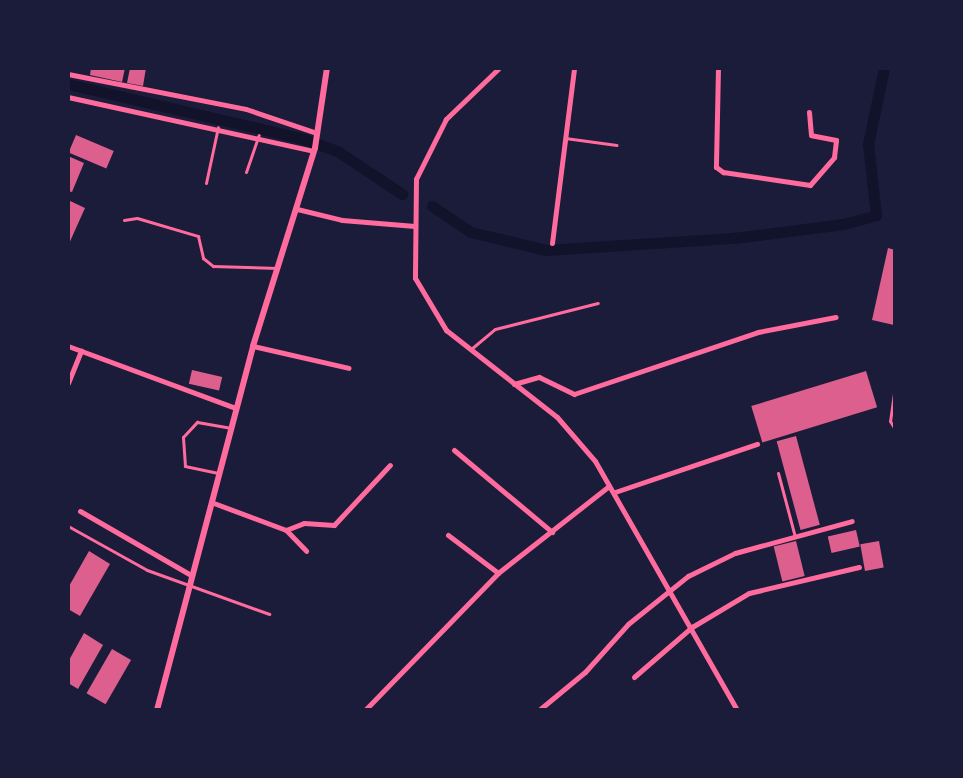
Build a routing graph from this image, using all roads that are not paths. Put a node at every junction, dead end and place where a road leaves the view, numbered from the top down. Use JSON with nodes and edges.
{"nodes":[{"id":1,"x":327,"y":68,"type":"edge"},
{"id":2,"x":499,"y":68,"type":"edge"},
{"id":3,"x":574,"y":68,"type":"edge"},
{"id":4,"x":718,"y":68,"type":"edge"},
{"id":5,"x":68,"y":74,"type":"edge"},
{"id":6,"x":68,"y":97,"type":"edge"},
{"id":7,"x":809,"y":112,"type":"dead end"},
{"id":8,"x":218,"y":127,"type":"junction"},
{"id":9,"x":318,"y":133,"type":"junction"},
{"id":10,"x":259,"y":135,"type":"junction"},
{"id":11,"x":565,"y":138,"type":"junction"},
{"id":12,"x":617,"y":145,"type":"dead end"},
{"id":13,"x":314,"y":150,"type":"junction"},
{"id":14,"x":246,"y":172,"type":"dead end"},
{"id":15,"x":206,"y":183,"type":"dead end"},
{"id":16,"x":297,"y":209,"type":"junction"},
{"id":17,"x":124,"y":220,"type":"dead end"},
{"id":18,"x":415,"y":226,"type":"junction"},
{"id":19,"x":552,"y":243,"type":"dead end"},
{"id":20,"x":278,"y":268,"type":"junction"},
{"id":21,"x":598,"y":303,"type":"dead end"},
{"id":22,"x":836,"y":317,"type":"dead end"},
{"id":23,"x":68,"y":346,"type":"edge"},
{"id":24,"x":253,"y":346,"type":"junction"},
{"id":25,"x":471,"y":349,"type":"junction"},
{"id":26,"x":81,"y":351,"type":"junction"},
{"id":27,"x":349,"y":368,"type":"dead end"},
{"id":28,"x":68,"y":383,"type":"edge"},
{"id":29,"x":513,"y":384,"type":"junction"},
{"id":30,"x":895,"y":386,"type":"edge"},
{"id":31,"x":236,"y":408,"type":"junction"},
{"id":32,"x":231,"y":428,"type":"junction"},
{"id":33,"x":895,"y":429,"type":"edge"},
{"id":34,"x":757,"y":444,"type":"dead end"},
{"id":35,"x":454,"y":450,"type":"dead end"},
{"id":36,"x":390,"y":465,"type":"dead end"},
{"id":37,"x":218,"y":473,"type":"junction"},
{"id":38,"x":778,"y":473,"type":"dead end"},
{"id":39,"x":609,"y":486,"type":"junction"},
{"id":40,"x":615,"y":492,"type":"junction"},
{"id":41,"x":210,"y":502,"type":"junction"},
{"id":42,"x":80,"y":511,"type":"dead end"},
{"id":43,"x":852,"y":521,"type":"dead end"},
{"id":44,"x":68,"y":526,"type":"edge"},
{"id":45,"x":286,"y":530,"type":"junction"},
{"id":46,"x":552,"y":532,"type":"junction"},
{"id":47,"x":448,"y":535,"type":"dead end"},
{"id":48,"x":795,"y":537,"type":"junction"},
{"id":49,"x":306,"y":551,"type":"dead end"},
{"id":50,"x":859,"y":567,"type":"dead end"},
{"id":51,"x":498,"y":573,"type":"junction"},
{"id":52,"x":191,"y":575,"type":"junction"},
{"id":53,"x":187,"y":586,"type":"junction"},
{"id":54,"x":671,"y":589,"type":"junction"},
{"id":55,"x":269,"y":614,"type":"dead end"},
{"id":56,"x":692,"y":627,"type":"junction"},
{"id":57,"x":634,"y":677,"type":"dead end"},
{"id":58,"x":157,"y":710,"type":"edge"},
{"id":59,"x":365,"y":710,"type":"edge"},
{"id":60,"x":539,"y":710,"type":"edge"},
{"id":61,"x":737,"y":710,"type":"edge"}],
"edges":[{"from":1,"to":9,"type":"street"},
{"from":2,"to":18,"type":"street"},
{"from":3,"to":11,"type":"street"},
{"from":4,"to":7,"type":"street"},
{"from":5,"to":9,"type":"street"},
{"from":6,"to":8,"type":"street"},
{"from":8,"to":10,"type":"street"},
{"from":8,"to":15,"type":"lane"},
{"from":9,"to":13,"type":"street"},
{"from":10,"to":13,"type":"street"},
{"from":10,"to":14,"type":"lane"},
{"from":11,"to":12,"type":"lane"},
{"from":11,"to":19,"type":"street"},
{"from":13,"to":16,"type":"street"},
{"from":16,"to":18,"type":"street"},
{"from":16,"to":20,"type":"street"},
{"from":17,"to":20,"type":"lane"},
{"from":18,"to":25,"type":"street"},
{"from":20,"to":24,"type":"street"},
{"from":21,"to":25,"type":"lane"},
{"from":22,"to":29,"type":"street"},
{"from":23,"to":26,"type":"street"},
{"from":24,"to":27,"type":"street"},
{"from":24,"to":31,"type":"street"},
{"from":25,"to":29,"type":"street"},
{"from":26,"to":28,"type":"street"},
{"from":26,"to":31,"type":"street"},
{"from":29,"to":39,"type":"street"},
{"from":30,"to":33,"type":"lane"},
{"from":31,"to":32,"type":"street"},
{"from":32,"to":37,"type":"street"},
{"from":32,"to":37,"type":"lane"},
{"from":34,"to":40,"type":"street"},
{"from":35,"to":46,"type":"street"},
{"from":36,"to":45,"type":"street"},
{"from":37,"to":41,"type":"street"},
{"from":38,"to":48,"type":"lane"},
{"from":39,"to":40,"type":"street"},
{"from":39,"to":46,"type":"street"},
{"from":40,"to":54,"type":"street"},
{"from":41,"to":45,"type":"street"},
{"from":41,"to":52,"type":"street"},
{"from":42,"to":52,"type":"street"},
{"from":43,"to":48,"type":"street"},
{"from":44,"to":53,"type":"lane"},
{"from":45,"to":49,"type":"street"},
{"from":46,"to":51,"type":"street"},
{"from":47,"to":51,"type":"street"},
{"from":48,"to":54,"type":"street"},
{"from":50,"to":56,"type":"street"},
{"from":51,"to":59,"type":"street"},
{"from":52,"to":53,"type":"street"},
{"from":53,"to":55,"type":"lane"},
{"from":53,"to":58,"type":"street"},
{"from":54,"to":56,"type":"street"},
{"from":54,"to":60,"type":"street"},
{"from":56,"to":57,"type":"street"},
{"from":56,"to":61,"type":"street"}]}
